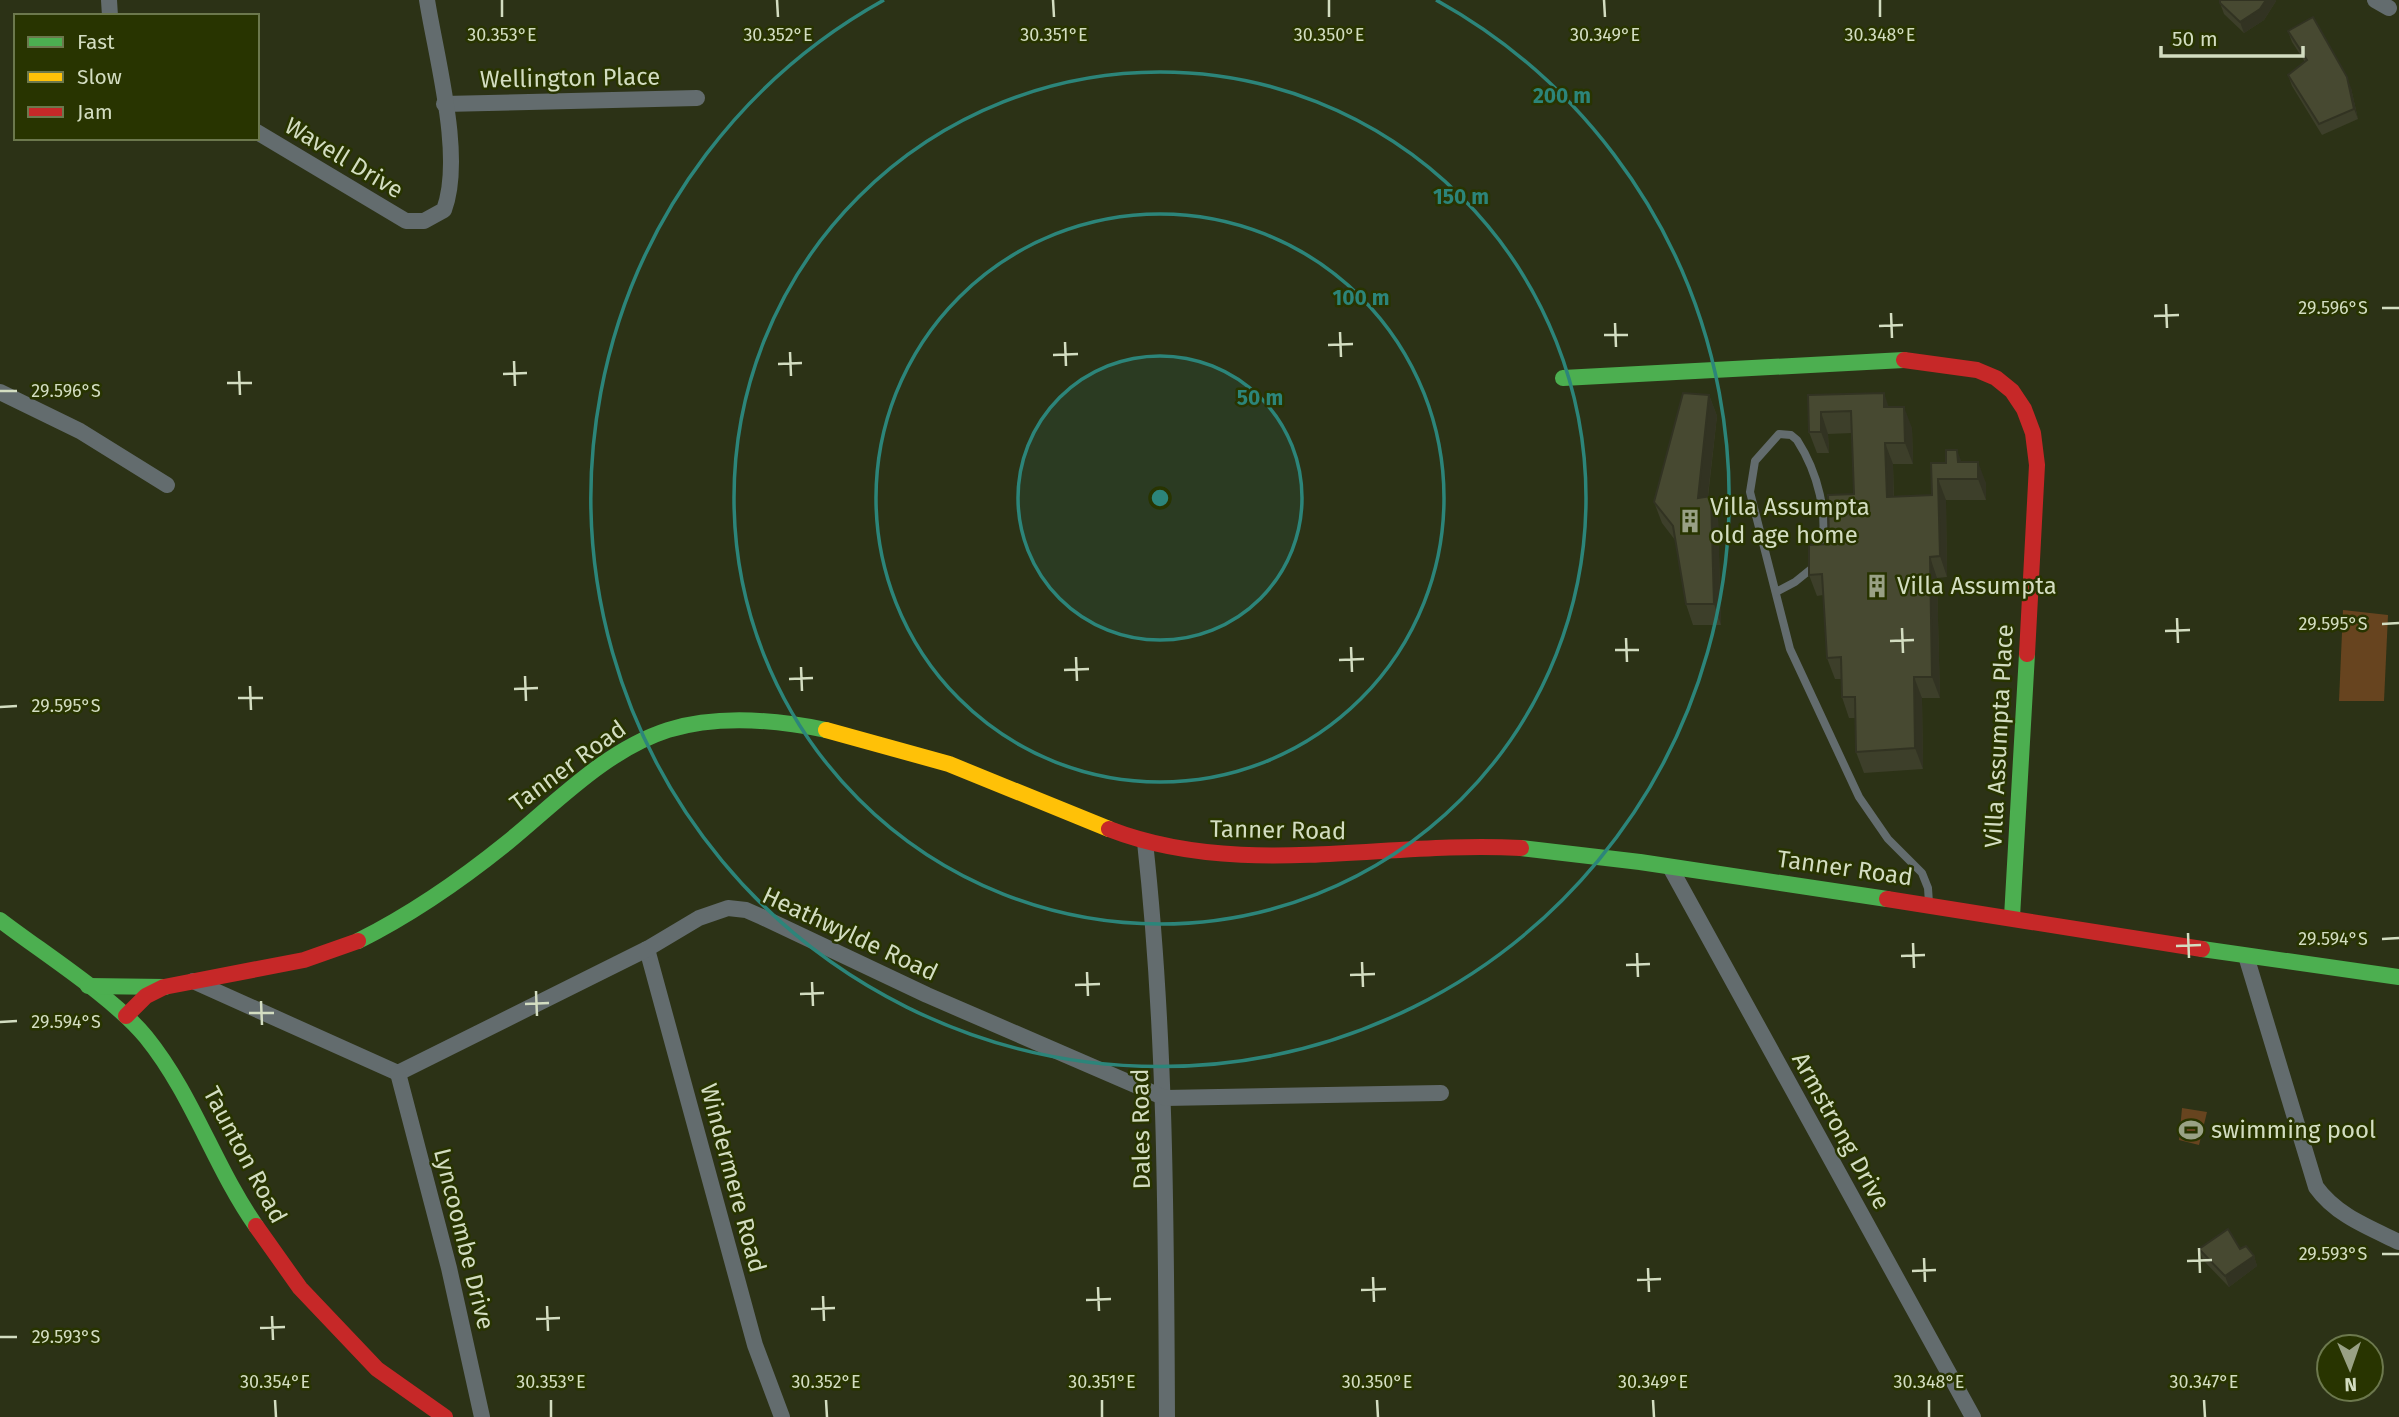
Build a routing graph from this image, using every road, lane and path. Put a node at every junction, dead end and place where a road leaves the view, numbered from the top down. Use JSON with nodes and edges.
{"nodes":[{"id":1,"x":427,"y":0,"type":"edge"},
{"id":2,"x":697,"y":98,"type":"dead end"},
{"id":3,"x":444,"y":104,"type":"junction"},
{"id":4,"x":259,"y":133,"type":"edge"},
{"id":5,"x":1563,"y":378,"type":"dead end"},
{"id":6,"x":0,"y":392,"type":"edge"},
{"id":7,"x":167,"y":485,"type":"dead end"},
{"id":8,"x":1776,"y":592,"type":"junction"},
{"id":9,"x":1145,"y":842,"type":"junction"},
{"id":10,"x":1670,"y":867,"type":"junction"},
{"id":11,"x":1928,"y":904,"type":"junction"},
{"id":12,"x":2012,"y":918,"type":"junction"},
{"id":13,"x":0,"y":920,"type":"edge"},
{"id":14,"x":647,"y":949,"type":"junction"},
{"id":15,"x":2246,"y":956,"type":"junction"},
{"id":16,"x":2399,"y":976,"type":"edge"},
{"id":17,"x":194,"y":981,"type":"junction"},
{"id":18,"x":88,"y":986,"type":"junction"},
{"id":19,"x":165,"y":987,"type":"junction"},
{"id":20,"x":126,"y":1016,"type":"junction"},
{"id":21,"x":398,"y":1073,"type":"junction"},
{"id":22,"x":1441,"y":1093,"type":"dead end"},
{"id":23,"x":1165,"y":1098,"type":"junction"},
{"id":24,"x":2399,"y":1242,"type":"edge"},
{"id":25,"x":445,"y":1417,"type":"edge"},
{"id":26,"x":482,"y":1417,"type":"edge"},
{"id":27,"x":782,"y":1417,"type":"edge"},
{"id":28,"x":1167,"y":1417,"type":"edge"},
{"id":29,"x":1973,"y":1417,"type":"edge"}],
"edges":[{"from":1,"to":3,"type":"street","name":"Wavell Drive"},
{"from":2,"to":3,"type":"street","name":"Wellington Place"},
{"from":3,"to":4,"type":"street","name":"Wavell Drive"},
{"from":5,"to":12,"type":"street","name":"Villa Assumpta Place"},
{"from":6,"to":7,"type":"street"},
{"from":8,"to":8,"type":"lane"},
{"from":8,"to":11,"type":"lane"},
{"from":9,"to":10,"type":"street","name":"Tanner Road"},
{"from":9,"to":17,"type":"street","name":"Tanner Road"},
{"from":9,"to":23,"type":"street","name":"Dales Road"},
{"from":10,"to":11,"type":"street","name":"Tanner Road"},
{"from":10,"to":29,"type":"street","name":"Armstrong Drive"},
{"from":11,"to":12,"type":"street","name":"Tanner Road"},
{"from":12,"to":15,"type":"street","name":"Tanner Road"},
{"from":13,"to":18,"type":"street","name":"Taunton Road"},
{"from":14,"to":21,"type":"street","name":"Heathwylde Road"},
{"from":14,"to":23,"type":"street","name":"Heathwylde Road"},
{"from":14,"to":27,"type":"street","name":"Windermere Road"},
{"from":15,"to":16,"type":"street","name":"Tanner Road"},
{"from":15,"to":24,"type":"street"},
{"from":17,"to":19,"type":"street","name":"Tanner Road"},
{"from":17,"to":21,"type":"street"},
{"from":18,"to":19,"type":"street"},
{"from":18,"to":20,"type":"street","name":"Taunton Road"},
{"from":19,"to":20,"type":"street","name":"Tanner Road"},
{"from":20,"to":25,"type":"street","name":"Taunton Road"},
{"from":21,"to":26,"type":"street","name":"Lyncoombe Drive"},
{"from":22,"to":23,"type":"street","name":"Heathwylde Road"},
{"from":23,"to":28,"type":"street","name":"Dales Road"}]}
